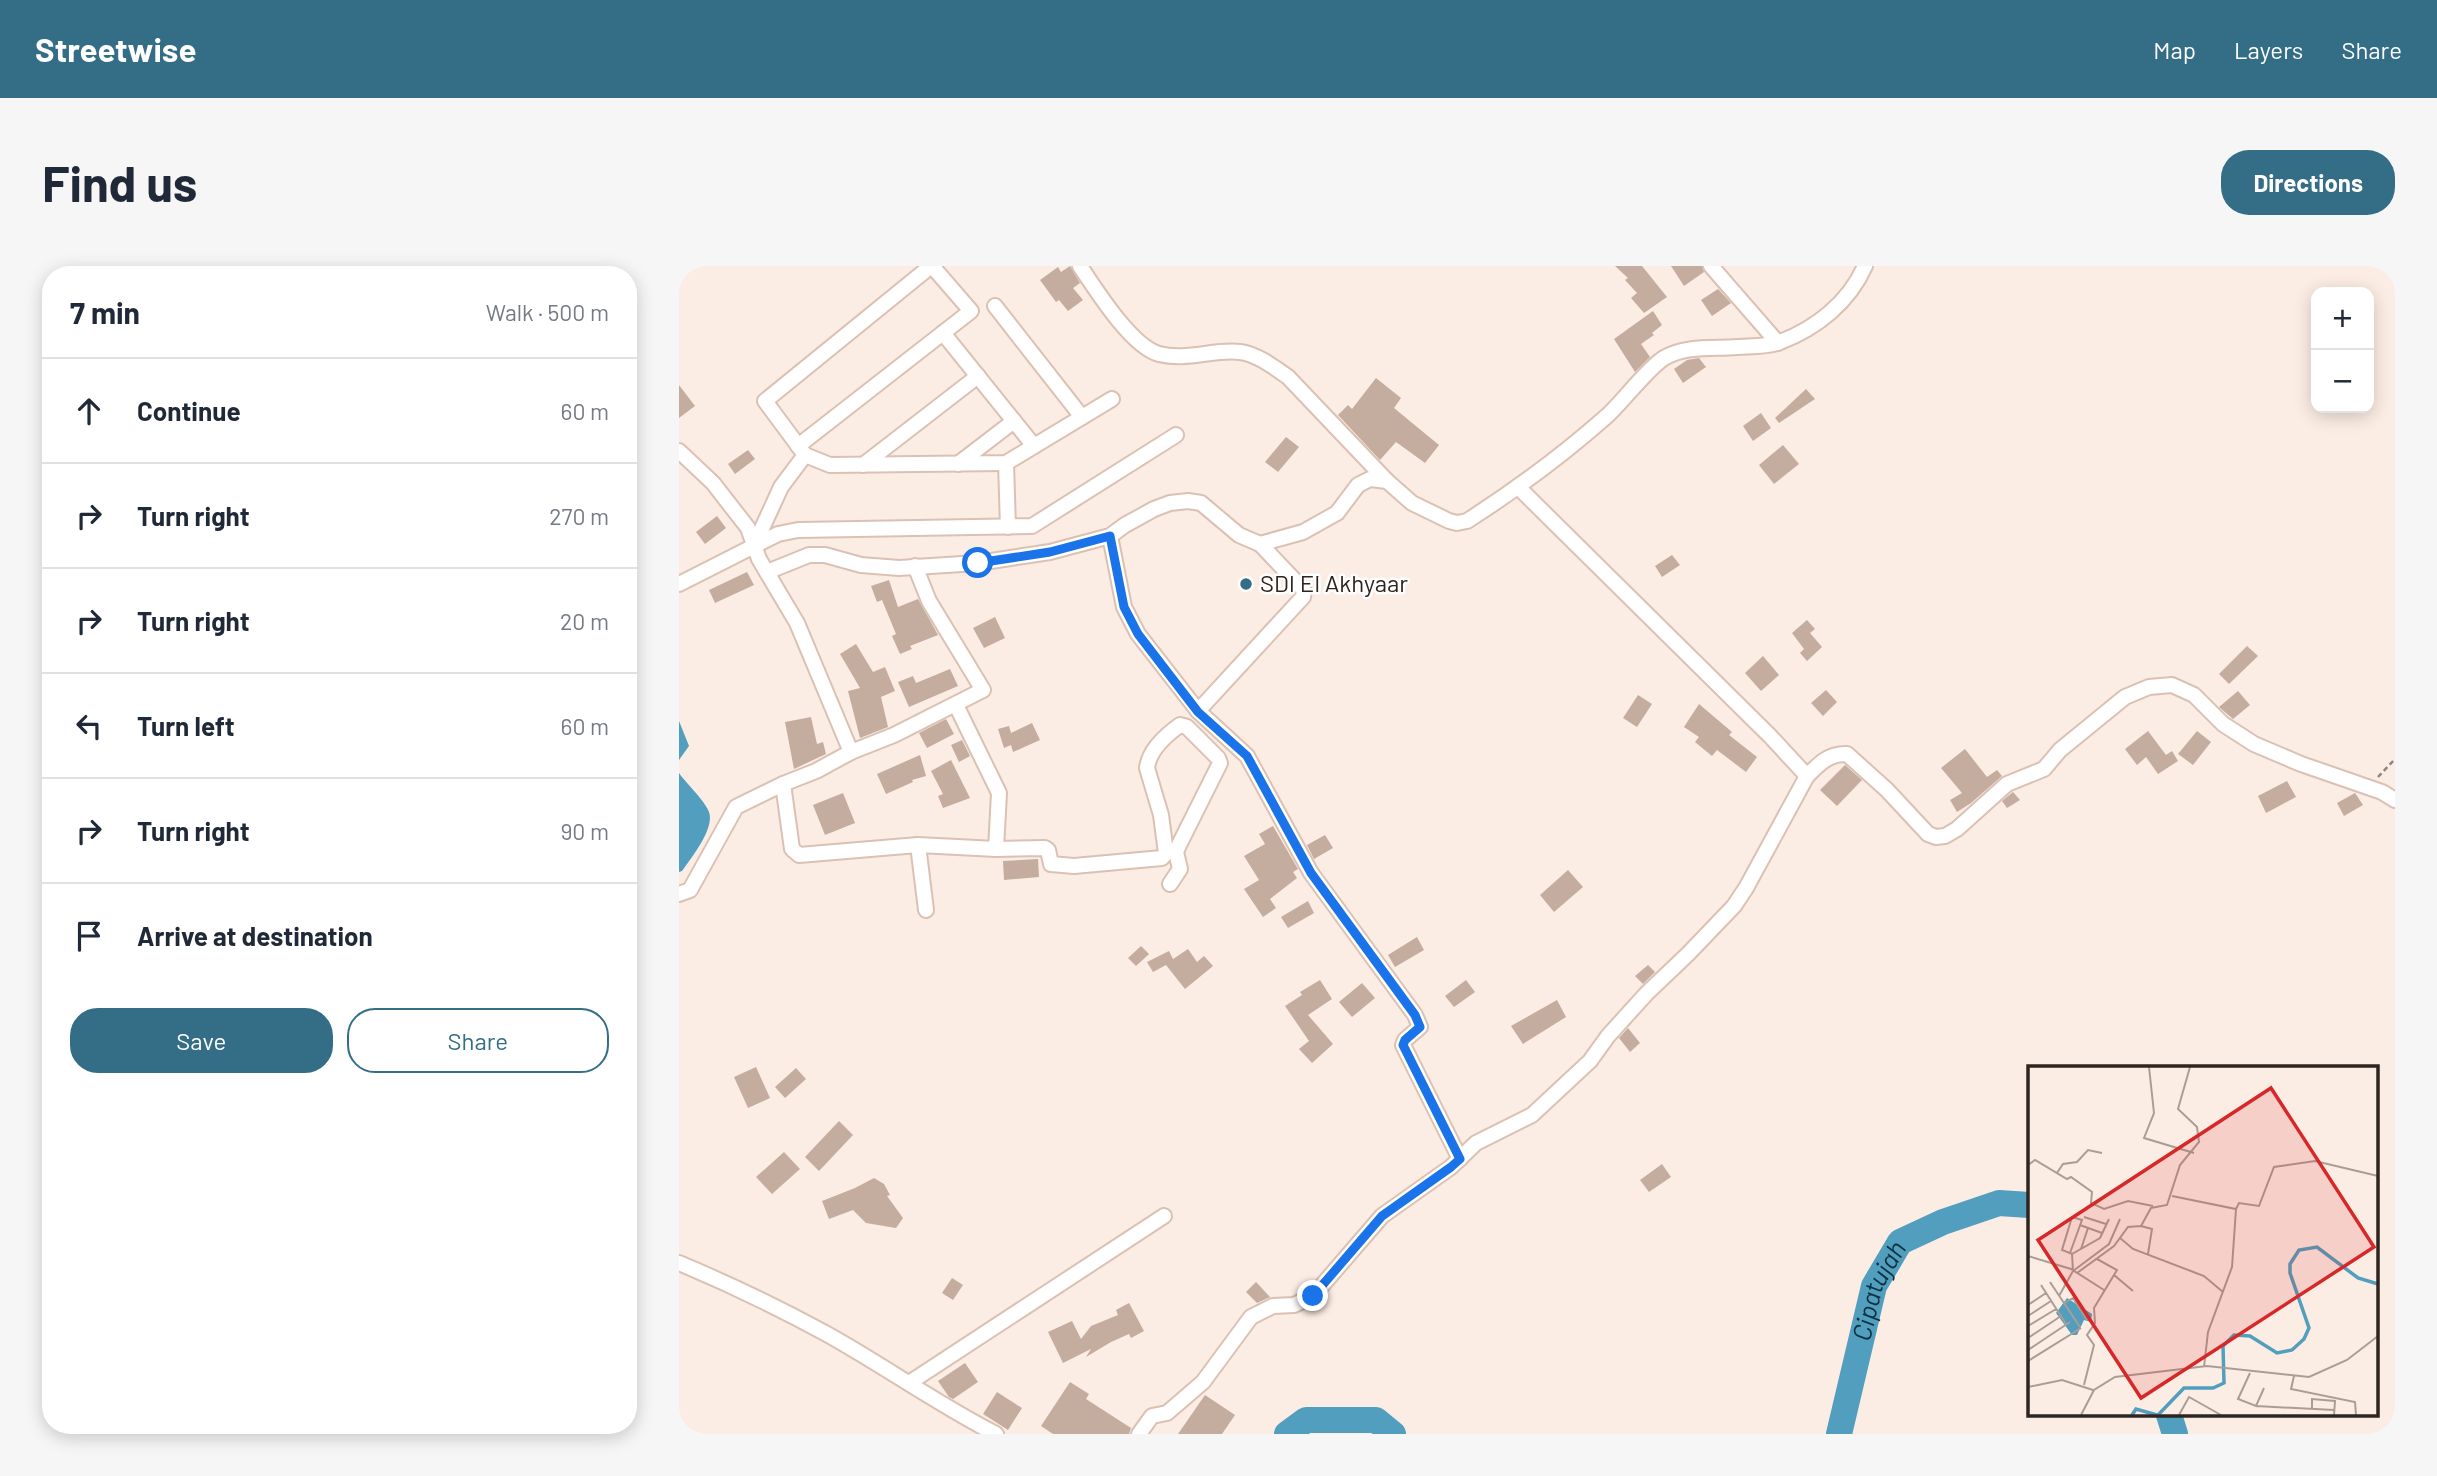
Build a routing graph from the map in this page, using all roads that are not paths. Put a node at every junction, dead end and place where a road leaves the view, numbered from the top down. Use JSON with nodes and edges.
{"nodes":[{"id":1,"x":932,"y":266,"type":"edge"},
{"id":2,"x":1080,"y":266,"type":"edge"},
{"id":3,"x":1711,"y":266,"type":"edge"},
{"id":4,"x":1865,"y":266,"type":"edge"},
{"id":5,"x":995,"y":306,"type":"dead end"},
{"id":6,"x":943,"y":333,"type":"junction"},
{"id":7,"x":1778,"y":343,"type":"junction"},
{"id":8,"x":978,"y":376,"type":"junction"},
{"id":9,"x":1112,"y":399,"type":"dead end"},
{"id":10,"x":1082,"y":417,"type":"junction"},
{"id":11,"x":1014,"y":421,"type":"junction"},
{"id":12,"x":1175,"y":435,"type":"dead end"},
{"id":13,"x":1034,"y":446,"type":"junction"},
{"id":14,"x":802,"y":450,"type":"junction"},
{"id":15,"x":679,"y":451,"type":"edge"},
{"id":16,"x":1006,"y":463,"type":"junction"},
{"id":17,"x":958,"y":464,"type":"junction"},
{"id":18,"x":863,"y":465,"type":"junction"},
{"id":19,"x":1387,"y":481,"type":"junction"},
{"id":20,"x":1519,"y":488,"type":"junction"},
{"id":21,"x":1008,"y":527,"type":"junction"},
{"id":22,"x":1110,"y":536,"type":"junction"},
{"id":23,"x":1260,"y":544,"type":"junction"},
{"id":24,"x":754,"y":546,"type":"junction"},
{"id":25,"x":915,"y":566,"type":"junction"},
{"id":26,"x":767,"y":572,"type":"junction"},
{"id":27,"x":679,"y":584,"type":"edge"},
{"id":28,"x":956,"y":705,"type":"junction"},
{"id":29,"x":1198,"y":712,"type":"junction"},
{"id":30,"x":851,"y":752,"type":"junction"},
{"id":31,"x":1807,"y":776,"type":"junction"},
{"id":32,"x":783,"y":784,"type":"junction"},
{"id":33,"x":2395,"y":800,"type":"edge"},
{"id":34,"x":918,"y":845,"type":"junction"},
{"id":35,"x":996,"y":849,"type":"junction"},
{"id":36,"x":1170,"y":884,"type":"dead end"},
{"id":37,"x":679,"y":894,"type":"edge"},
{"id":38,"x":926,"y":910,"type":"dead end"},
{"id":39,"x":1460,"y":1159,"type":"junction"},
{"id":40,"x":1164,"y":1216,"type":"dead end"},
{"id":41,"x":679,"y":1263,"type":"edge"},
{"id":42,"x":909,"y":1383,"type":"junction"},
{"id":43,"x":996,"y":1434,"type":"edge"},
{"id":44,"x":1139,"y":1434,"type":"edge"}],
"edges":[{"from":1,"to":6,"type":"street"},
{"from":1,"to":14,"type":"street"},
{"from":2,"to":19,"type":"street"},
{"from":3,"to":7,"type":"street"},
{"from":4,"to":7,"type":"street"},
{"from":5,"to":10,"type":"street"},
{"from":6,"to":8,"type":"street"},
{"from":6,"to":14,"type":"street"},
{"from":7,"to":20,"type":"street"},
{"from":8,"to":11,"type":"street"},
{"from":8,"to":18,"type":"street"},
{"from":9,"to":10,"type":"street"},
{"from":10,"to":13,"type":"street"},
{"from":11,"to":13,"type":"street"},
{"from":11,"to":17,"type":"street"},
{"from":12,"to":21,"type":"street"},
{"from":13,"to":16,"type":"street"},
{"from":14,"to":18,"type":"street"},
{"from":14,"to":24,"type":"street"},
{"from":15,"to":24,"type":"street"},
{"from":16,"to":17,"type":"street"},
{"from":16,"to":21,"type":"street"},
{"from":17,"to":18,"type":"street"},
{"from":19,"to":20,"type":"street"},
{"from":19,"to":23,"type":"street"},
{"from":20,"to":31,"type":"street"},
{"from":21,"to":24,"type":"street"},
{"from":22,"to":23,"type":"street"},
{"from":22,"to":25,"type":"street"},
{"from":22,"to":29,"type":"street"},
{"from":23,"to":29,"type":"street"},
{"from":24,"to":26,"type":"street"},
{"from":24,"to":27,"type":"street"},
{"from":25,"to":26,"type":"street"},
{"from":25,"to":28,"type":"street"},
{"from":26,"to":30,"type":"street"},
{"from":28,"to":30,"type":"street"},
{"from":28,"to":35,"type":"street"},
{"from":29,"to":39,"type":"street"},
{"from":30,"to":32,"type":"street"},
{"from":31,"to":33,"type":"street"},
{"from":31,"to":39,"type":"street"},
{"from":32,"to":34,"type":"street"},
{"from":32,"to":37,"type":"street"},
{"from":34,"to":35,"type":"street"},
{"from":34,"to":38,"type":"street"},
{"from":35,"to":36,"type":"street"},
{"from":39,"to":44,"type":"street"},
{"from":40,"to":42,"type":"street"},
{"from":41,"to":42,"type":"street"},
{"from":42,"to":43,"type":"street"}]}
